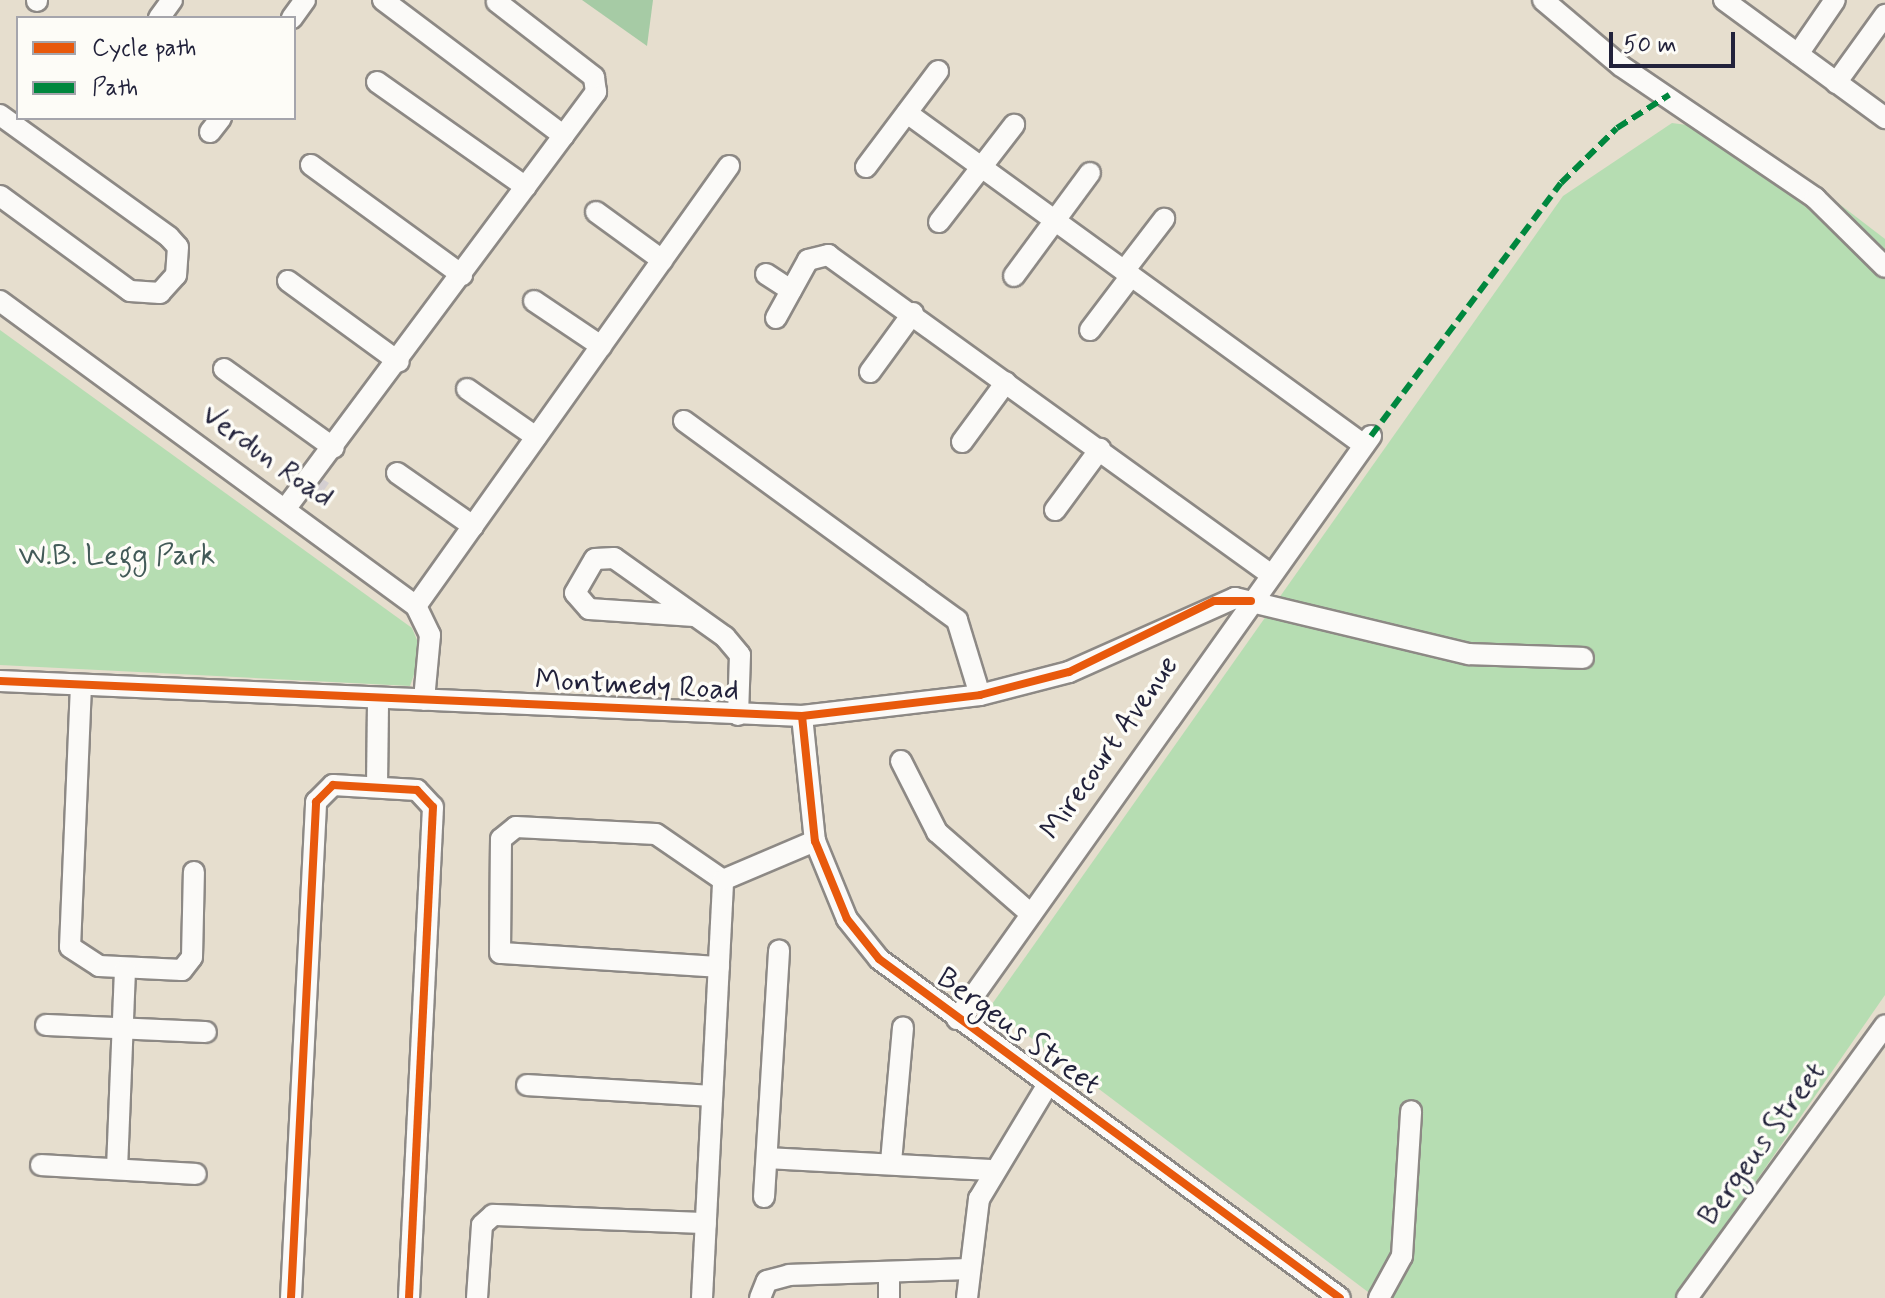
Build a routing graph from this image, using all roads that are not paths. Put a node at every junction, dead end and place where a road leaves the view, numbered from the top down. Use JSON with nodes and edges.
{"nodes":[{"id":1,"x":383,"y":0,"type":"edge"},
{"id":2,"x":1543,"y":0,"type":"edge"},
{"id":3,"x":1724,"y":0,"type":"edge"},
{"id":4,"x":1835,"y":0,"type":"edge"},
{"id":5,"x":497,"y":2,"type":"dead end"},
{"id":6,"x":1885,"y":15,"type":"edge"},
{"id":7,"x":1798,"y":54,"type":"junction"},
{"id":8,"x":938,"y":71,"type":"dead end"},
{"id":9,"x":377,"y":82,"type":"dead end"},
{"id":10,"x":1836,"y":83,"type":"junction"},
{"id":11,"x":907,"y":113,"type":"junction"},
{"id":12,"x":0,"y":115,"type":"edge"},
{"id":13,"x":1885,"y":118,"type":"edge"},
{"id":14,"x":1014,"y":125,"type":"dead end"},
{"id":15,"x":559,"y":133,"type":"junction"},
{"id":16,"x":311,"y":165,"type":"dead end"},
{"id":17,"x":729,"y":166,"type":"dead end"},
{"id":18,"x":866,"y":167,"type":"dead end"},
{"id":19,"x":982,"y":167,"type":"junction"},
{"id":20,"x":1090,"y":173,"type":"dead end"},
{"id":21,"x":522,"y":184,"type":"junction"},
{"id":22,"x":0,"y":196,"type":"edge"},
{"id":23,"x":596,"y":212,"type":"dead end"},
{"id":24,"x":1164,"y":219,"type":"dead end"},
{"id":25,"x":1055,"y":220,"type":"junction"},
{"id":26,"x":939,"y":222,"type":"dead end"},
{"id":27,"x":662,"y":260,"type":"junction"},
{"id":28,"x":1885,"y":267,"type":"edge"},
{"id":29,"x":458,"y":273,"type":"junction"},
{"id":30,"x":1128,"y":273,"type":"junction"},
{"id":31,"x":766,"y":274,"type":"dead end"},
{"id":32,"x":1014,"y":276,"type":"dead end"},
{"id":33,"x":288,"y":281,"type":"dead end"},
{"id":34,"x":791,"y":290,"type":"junction"},
{"id":35,"x":0,"y":301,"type":"edge"},
{"id":36,"x":534,"y":301,"type":"dead end"},
{"id":37,"x":913,"y":313,"type":"junction"},
{"id":38,"x":776,"y":318,"type":"dead end"},
{"id":39,"x":1090,"y":330,"type":"dead end"},
{"id":40,"x":601,"y":346,"type":"junction"},
{"id":41,"x":395,"y":359,"type":"junction"},
{"id":42,"x":224,"y":369,"type":"dead end"},
{"id":43,"x":870,"y":372,"type":"dead end"},
{"id":44,"x":1006,"y":382,"type":"junction"},
{"id":45,"x":467,"y":389,"type":"dead end"},
{"id":46,"x":684,"y":421,"type":"dead end"},
{"id":47,"x":536,"y":437,"type":"junction"},
{"id":48,"x":962,"y":442,"type":"dead end"},
{"id":49,"x":330,"y":445,"type":"junction"},
{"id":50,"x":1100,"y":449,"type":"junction"},
{"id":51,"x":397,"y":473,"type":"dead end"},
{"id":52,"x":283,"y":505,"type":"junction"},
{"id":53,"x":1055,"y":510,"type":"dead end"},
{"id":54,"x":473,"y":526,"type":"junction"},
{"id":55,"x":1270,"y":574,"type":"junction"},
{"id":56,"x":1251,"y":601,"type":"junction"},
{"id":57,"x":416,"y":606,"type":"junction"},
{"id":58,"x":694,"y":616,"type":"junction"},
{"id":59,"x":1583,"y":658,"type":"dead end"},
{"id":60,"x":0,"y":681,"type":"edge"},
{"id":61,"x":81,"y":685,"type":"junction"},
{"id":62,"x":980,"y":695,"type":"junction"},
{"id":63,"x":378,"y":699,"type":"junction"},
{"id":64,"x":424,"y":700,"type":"junction"},
{"id":65,"x":738,"y":715,"type":"junction"},
{"id":66,"x":802,"y":716,"type":"junction"},
{"id":67,"x":901,"y":761,"type":"dead end"},
{"id":68,"x":377,"y":786,"type":"junction"},
{"id":69,"x":815,"y":841,"type":"junction"},
{"id":70,"x":194,"y":872,"type":"dead end"},
{"id":71,"x":723,"y":880,"type":"junction"},
{"id":72,"x":1031,"y":914,"type":"junction"},
{"id":73,"x":779,"y":950,"type":"dead end"},
{"id":74,"x":719,"y":967,"type":"junction"},
{"id":75,"x":125,"y":970,"type":"junction"},
{"id":76,"x":957,"y":1019,"type":"junction"},
{"id":77,"x":46,"y":1025,"type":"dead end"},
{"id":78,"x":1885,"y":1025,"type":"edge"},
{"id":79,"x":903,"y":1028,"type":"dead end"},
{"id":80,"x":123,"y":1029,"type":"junction"},
{"id":81,"x":206,"y":1032,"type":"dead end"},
{"id":82,"x":1048,"y":1084,"type":"junction"},
{"id":83,"x":527,"y":1085,"type":"dead end"},
{"id":84,"x":712,"y":1096,"type":"junction"},
{"id":85,"x":1411,"y":1111,"type":"dead end"},
{"id":86,"x":767,"y":1158,"type":"junction"},
{"id":87,"x":891,"y":1162,"type":"junction"},
{"id":88,"x":41,"y":1165,"type":"dead end"},
{"id":89,"x":117,"y":1169,"type":"junction"},
{"id":90,"x":990,"y":1170,"type":"junction"},
{"id":91,"x":196,"y":1174,"type":"dead end"},
{"id":92,"x":764,"y":1197,"type":"dead end"},
{"id":93,"x":706,"y":1223,"type":"junction"},
{"id":94,"x":967,"y":1269,"type":"junction"},
{"id":95,"x":889,"y":1275,"type":"junction"},
{"id":96,"x":291,"y":1298,"type":"edge"},
{"id":97,"x":409,"y":1298,"type":"edge"},
{"id":98,"x":477,"y":1298,"type":"edge"},
{"id":99,"x":702,"y":1298,"type":"edge"},
{"id":100,"x":760,"y":1298,"type":"edge"},
{"id":101,"x":889,"y":1298,"type":"edge"},
{"id":102,"x":967,"y":1298,"type":"edge"},
{"id":103,"x":1340,"y":1298,"type":"edge"},
{"id":104,"x":1379,"y":1298,"type":"edge"},
{"id":105,"x":1687,"y":1298,"type":"edge"}],
"edges":[{"from":1,"to":15,"type":"street"},
{"from":2,"to":28,"type":"street"},
{"from":3,"to":7,"type":"street"},
{"from":4,"to":7,"type":"street"},
{"from":5,"to":15,"type":"street"},
{"from":6,"to":10,"type":"street"},
{"from":7,"to":10,"type":"street"},
{"from":8,"to":11,"type":"street"},
{"from":9,"to":21,"type":"street"},
{"from":10,"to":13,"type":"street"},
{"from":11,"to":18,"type":"street"},
{"from":11,"to":19,"type":"street"},
{"from":12,"to":22,"type":"street"},
{"from":14,"to":19,"type":"street"},
{"from":15,"to":21,"type":"street"},
{"from":16,"to":29,"type":"street"},
{"from":17,"to":27,"type":"street"},
{"from":19,"to":25,"type":"street"},
{"from":19,"to":26,"type":"street"},
{"from":20,"to":25,"type":"street"},
{"from":21,"to":29,"type":"street"},
{"from":23,"to":27,"type":"street"},
{"from":24,"to":30,"type":"street"},
{"from":25,"to":30,"type":"street"},
{"from":25,"to":32,"type":"street"},
{"from":27,"to":40,"type":"street"},
{"from":29,"to":41,"type":"street"},
{"from":30,"to":39,"type":"street"},
{"from":30,"to":55,"type":"street","name":"Mirecourt Avenue"},
{"from":31,"to":34,"type":"street"},
{"from":33,"to":41,"type":"street"},
{"from":34,"to":37,"type":"street"},
{"from":34,"to":38,"type":"street"},
{"from":35,"to":52,"type":"street","name":"Verdun Road"},
{"from":36,"to":40,"type":"street"},
{"from":37,"to":43,"type":"street"},
{"from":37,"to":44,"type":"street"},
{"from":40,"to":47,"type":"street"},
{"from":41,"to":49,"type":"street"},
{"from":42,"to":49,"type":"street"},
{"from":44,"to":48,"type":"street"},
{"from":44,"to":50,"type":"street"},
{"from":45,"to":47,"type":"street"},
{"from":46,"to":62,"type":"street"},
{"from":47,"to":54,"type":"street"},
{"from":49,"to":52,"type":"street"},
{"from":50,"to":53,"type":"street"},
{"from":50,"to":55,"type":"street"},
{"from":51,"to":54,"type":"street"},
{"from":52,"to":57,"type":"street","name":"Verdun Road"},
{"from":54,"to":57,"type":"street"},
{"from":55,"to":56,"type":"street","name":"Mirecourt Avenue"},
{"from":56,"to":59,"type":"street","name":"Montmedy Road"},
{"from":56,"to":62,"type":"street","name":"Montmedy Road"},
{"from":56,"to":72,"type":"street","name":"Mirecourt Avenue"},
{"from":57,"to":64,"type":"street"},
{"from":58,"to":58,"type":"street"},
{"from":58,"to":65,"type":"street"},
{"from":60,"to":61,"type":"street","name":"Montmedy Road"},
{"from":61,"to":63,"type":"street","name":"Montmedy Road"},
{"from":61,"to":75,"type":"street"},
{"from":62,"to":66,"type":"street","name":"Montmedy Road"},
{"from":63,"to":64,"type":"street","name":"Montmedy Road"},
{"from":63,"to":68,"type":"street"},
{"from":64,"to":65,"type":"street","name":"Montmedy Road"},
{"from":65,"to":66,"type":"street","name":"Montmedy Road"},
{"from":66,"to":69,"type":"street","name":"Bergeus Street"},
{"from":67,"to":72,"type":"street"},
{"from":68,"to":96,"type":"street"},
{"from":68,"to":97,"type":"street"},
{"from":69,"to":71,"type":"street"},
{"from":69,"to":76,"type":"street","name":"Bergeus Street"},
{"from":70,"to":75,"type":"street"},
{"from":71,"to":74,"type":"street"},
{"from":71,"to":74,"type":"street"},
{"from":72,"to":76,"type":"street","name":"Mirecourt Avenue"},
{"from":73,"to":86,"type":"street"},
{"from":74,"to":84,"type":"street"},
{"from":75,"to":80,"type":"street"},
{"from":76,"to":82,"type":"street","name":"Bergeus Street"},
{"from":77,"to":80,"type":"street"},
{"from":78,"to":105,"type":"street","name":"Bergeus Street"},
{"from":79,"to":87,"type":"street"},
{"from":80,"to":81,"type":"street"},
{"from":80,"to":89,"type":"street"},
{"from":82,"to":90,"type":"street"},
{"from":82,"to":103,"type":"street","name":"Bergeus Street"},
{"from":83,"to":84,"type":"street"},
{"from":84,"to":93,"type":"street"},
{"from":85,"to":104,"type":"street"},
{"from":86,"to":87,"type":"street"},
{"from":86,"to":92,"type":"street"},
{"from":87,"to":90,"type":"street"},
{"from":88,"to":89,"type":"street"},
{"from":89,"to":91,"type":"street"},
{"from":90,"to":94,"type":"street"},
{"from":93,"to":98,"type":"street"},
{"from":93,"to":99,"type":"street"},
{"from":94,"to":95,"type":"street"},
{"from":94,"to":102,"type":"street"},
{"from":95,"to":100,"type":"street"},
{"from":95,"to":101,"type":"street"}]}
